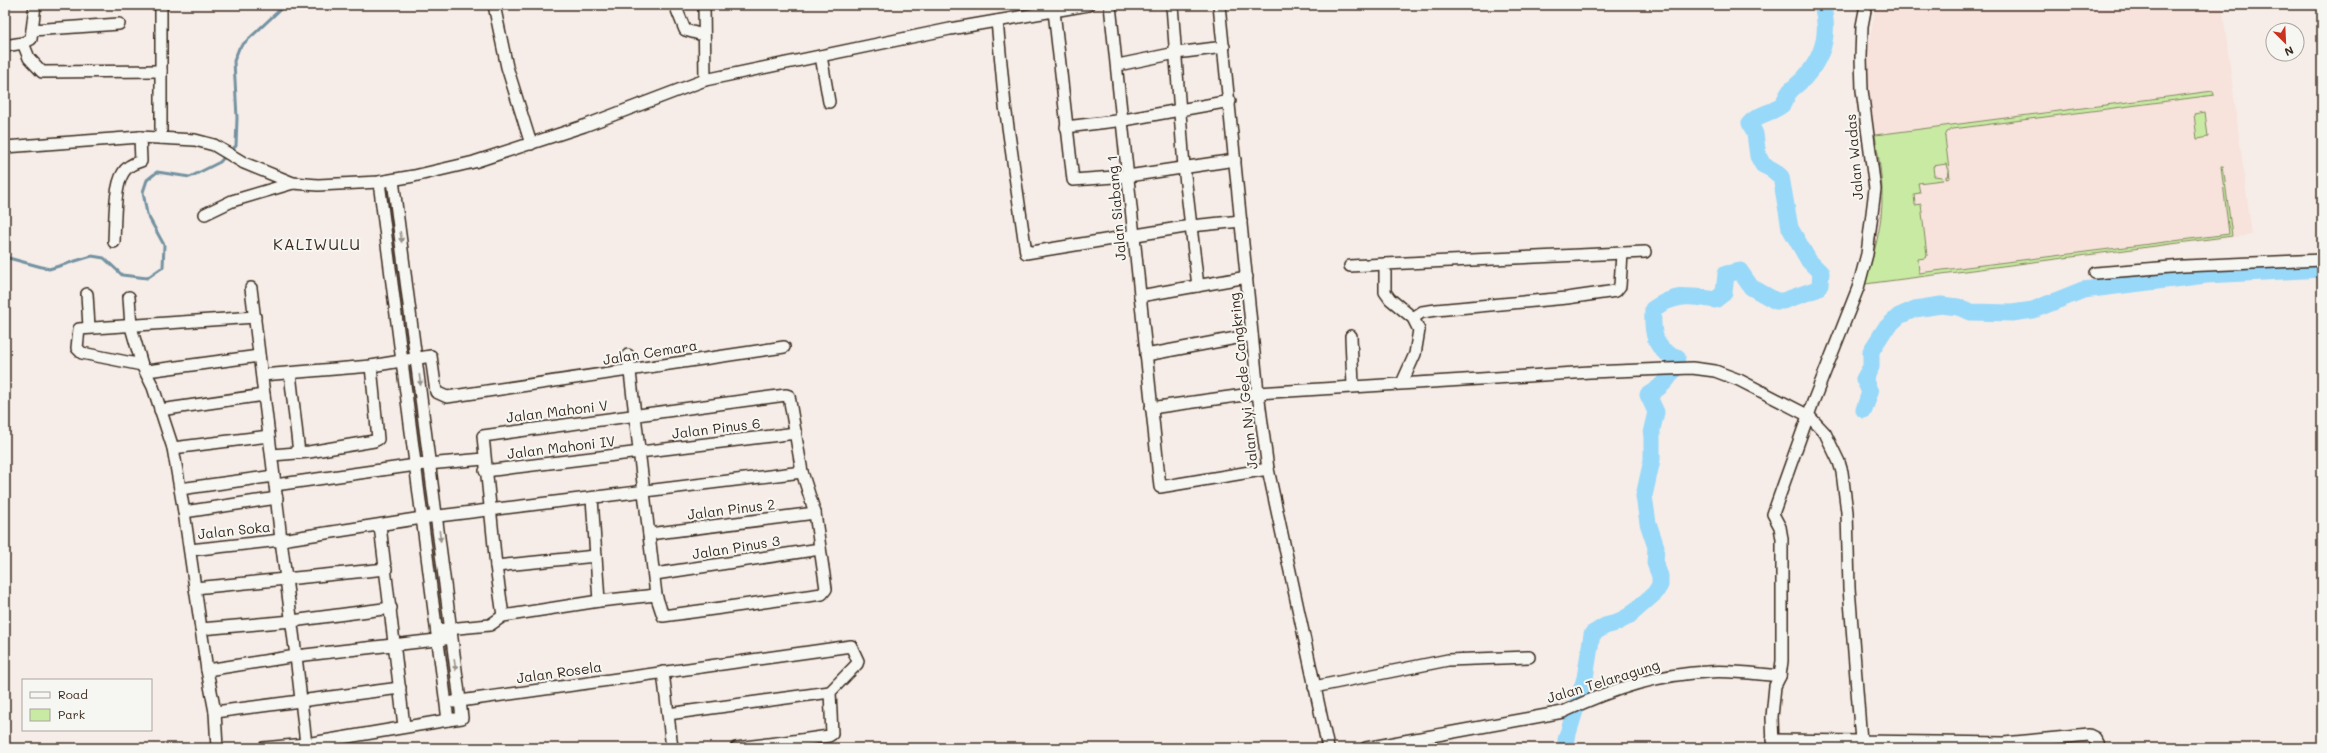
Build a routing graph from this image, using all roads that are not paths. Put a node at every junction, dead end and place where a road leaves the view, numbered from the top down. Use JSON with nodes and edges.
{"nodes":[{"id":1,"x":35,"y":5,"type":"edge"},
{"id":2,"x":161,"y":5,"type":"edge"},
{"id":3,"x":494,"y":5,"type":"edge"},
{"id":4,"x":674,"y":5,"type":"edge"},
{"id":5,"x":704,"y":5,"type":"edge"},
{"id":6,"x":1088,"y":5,"type":"edge"},
{"id":7,"x":1110,"y":5,"type":"edge"},
{"id":8,"x":1172,"y":5,"type":"edge"},
{"id":9,"x":1219,"y":5,"type":"edge"},
{"id":10,"x":1866,"y":5,"type":"edge"},
{"id":11,"x":1054,"y":12,"type":"junction"},
{"id":12,"x":997,"y":21,"type":"junction"},
{"id":13,"x":119,"y":24,"type":"dead end"},
{"id":14,"x":32,"y":30,"type":"junction"},
{"id":15,"x":703,"y":35,"type":"junction"},
{"id":16,"x":23,"y":43,"type":"junction"},
{"id":17,"x":5,"y":46,"type":"edge"},
{"id":18,"x":1224,"y":47,"type":"junction"},
{"id":19,"x":1176,"y":53,"type":"junction"},
{"id":20,"x":821,"y":56,"type":"junction"},
{"id":21,"x":1118,"y":65,"type":"junction"},
{"id":22,"x":161,"y":70,"type":"junction"},
{"id":23,"x":705,"y":80,"type":"junction"},
{"id":24,"x":1230,"y":101,"type":"junction"},
{"id":25,"x":829,"y":102,"type":"dead end"},
{"id":26,"x":1180,"y":110,"type":"junction"},
{"id":27,"x":1124,"y":120,"type":"junction"},
{"id":28,"x":1066,"y":127,"type":"junction"},
{"id":29,"x":140,"y":138,"type":"junction"},
{"id":30,"x":161,"y":138,"type":"junction"},
{"id":31,"x":531,"y":144,"type":"junction"},
{"id":32,"x":5,"y":147,"type":"edge"},
{"id":33,"x":1235,"y":160,"type":"junction"},
{"id":34,"x":1184,"y":167,"type":"junction"},
{"id":35,"x":1128,"y":176,"type":"junction"},
{"id":36,"x":393,"y":180,"type":"junction"},
{"id":37,"x":379,"y":182,"type":"junction"},
{"id":38,"x":293,"y":183,"type":"junction"},
{"id":39,"x":205,"y":214,"type":"dead end"},
{"id":40,"x":1241,"y":221,"type":"junction"},
{"id":41,"x":1191,"y":226,"type":"junction"},
{"id":42,"x":1133,"y":236,"type":"junction"},
{"id":43,"x":114,"y":242,"type":"dead end"},
{"id":44,"x":1622,"y":252,"type":"junction"},
{"id":45,"x":1645,"y":252,"type":"dead end"},
{"id":46,"x":2322,"y":260,"type":"edge"},
{"id":47,"x":1385,"y":264,"type":"junction"},
{"id":48,"x":1350,"y":266,"type":"dead end"},
{"id":49,"x":2095,"y":273,"type":"dead end"},
{"id":50,"x":1247,"y":277,"type":"junction"},
{"id":51,"x":1198,"y":286,"type":"junction"},
{"id":52,"x":251,"y":288,"type":"dead end"},
{"id":53,"x":87,"y":294,"type":"dead end"},
{"id":54,"x":1140,"y":296,"type":"junction"},
{"id":55,"x":129,"y":297,"type":"dead end"},
{"id":56,"x":254,"y":316,"type":"junction"},
{"id":57,"x":1413,"y":318,"type":"junction"},
{"id":58,"x":89,"y":327,"type":"junction"},
{"id":59,"x":131,"y":327,"type":"junction"},
{"id":60,"x":1252,"y":335,"type":"junction"},
{"id":61,"x":1351,"y":336,"type":"dead end"},
{"id":62,"x":784,"y":347,"type":"dead end"},
{"id":63,"x":628,"y":355,"type":"dead end"},
{"id":64,"x":1146,"y":355,"type":"junction"},
{"id":65,"x":259,"y":356,"type":"junction"},
{"id":66,"x":417,"y":358,"type":"junction"},
{"id":67,"x":402,"y":361,"type":"junction"},
{"id":68,"x":371,"y":366,"type":"junction"},
{"id":69,"x":145,"y":368,"type":"junction"},
{"id":70,"x":629,"y":370,"type":"junction"},
{"id":71,"x":290,"y":373,"type":"junction"},
{"id":72,"x":262,"y":375,"type":"junction"},
{"id":73,"x":1397,"y":383,"type":"junction"},
{"id":74,"x":1353,"y":386,"type":"junction"},
{"id":75,"x":1258,"y":393,"type":"junction"},
{"id":76,"x":264,"y":395,"type":"junction"},
{"id":77,"x":1151,"y":408,"type":"junction"},
{"id":78,"x":160,"y":410,"type":"junction"},
{"id":79,"x":635,"y":416,"type":"junction"},
{"id":80,"x":1809,"y":416,"type":"junction"},
{"id":81,"x":796,"y":433,"type":"junction"},
{"id":82,"x":269,"y":436,"type":"junction"},
{"id":83,"x":173,"y":448,"type":"junction"},
{"id":84,"x":640,"y":452,"type":"junction"},
{"id":85,"x":298,"y":453,"type":"junction"},
{"id":86,"x":272,"y":455,"type":"junction"},
{"id":87,"x":484,"y":458,"type":"junction"},
{"id":88,"x":416,"y":465,"type":"junction"},
{"id":89,"x":431,"y":465,"type":"junction"},
{"id":90,"x":1268,"y":469,"type":"junction"},
{"id":91,"x":485,"y":471,"type":"junction"},
{"id":92,"x":802,"y":472,"type":"junction"},
{"id":93,"x":275,"y":480,"type":"junction"},
{"id":94,"x":180,"y":488,"type":"junction"},
{"id":95,"x":645,"y":492,"type":"junction"},
{"id":96,"x":277,"y":498,"type":"junction"},
{"id":97,"x":592,"y":498,"type":"junction"},
{"id":98,"x":490,"y":511,"type":"junction"},
{"id":99,"x":184,"y":512,"type":"junction"},
{"id":100,"x":816,"y":513,"type":"junction"},
{"id":101,"x":437,"y":517,"type":"junction"},
{"id":102,"x":422,"y":518,"type":"junction"},
{"id":103,"x":380,"y":526,"type":"junction"},
{"id":104,"x":650,"y":534,"type":"junction"},
{"id":105,"x":281,"y":540,"type":"junction"},
{"id":106,"x":820,"y":549,"type":"junction"},
{"id":107,"x":190,"y":550,"type":"junction"},
{"id":108,"x":596,"y":556,"type":"junction"},
{"id":109,"x":496,"y":566,"type":"junction"},
{"id":110,"x":386,"y":569,"type":"junction"},
{"id":111,"x":655,"y":574,"type":"junction"},
{"id":112,"x":286,"y":579,"type":"junction"},
{"id":113,"x":195,"y":588,"type":"junction"},
{"id":114,"x":656,"y":595,"type":"junction"},
{"id":115,"x":599,"y":601,"type":"junction"},
{"id":116,"x":391,"y":608,"type":"junction"},
{"id":117,"x":503,"y":616,"type":"junction"},
{"id":118,"x":292,"y":621,"type":"junction"},
{"id":119,"x":201,"y":629,"type":"junction"},
{"id":120,"x":451,"y":633,"type":"junction"},
{"id":121,"x":437,"y":635,"type":"junction"},
{"id":122,"x":395,"y":645,"type":"junction"},
{"id":123,"x":296,"y":656,"type":"junction"},
{"id":124,"x":1529,"y":657,"type":"dead end"},
{"id":125,"x":207,"y":670,"type":"junction"},
{"id":126,"x":663,"y":672,"type":"junction"},
{"id":127,"x":1780,"y":676,"type":"junction"},
{"id":128,"x":1314,"y":687,"type":"junction"},
{"id":129,"x":400,"y":688,"type":"junction"},
{"id":130,"x":830,"y":692,"type":"junction"},
{"id":131,"x":301,"y":700,"type":"junction"},
{"id":132,"x":460,"y":701,"type":"junction"},
{"id":133,"x":446,"y":703,"type":"junction"},
{"id":134,"x":216,"y":712,"type":"junction"},
{"id":135,"x":668,"y":714,"type":"junction"},
{"id":136,"x":448,"y":720,"type":"junction"},
{"id":137,"x":404,"y":726,"type":"junction"},
{"id":138,"x":306,"y":744,"type":"junction"},
{"id":139,"x":802,"y":744,"type":"edge"},
{"id":140,"x":1772,"y":744,"type":"edge"},
{"id":141,"x":1794,"y":744,"type":"edge"},
{"id":142,"x":1861,"y":744,"type":"edge"},
{"id":143,"x":295,"y":746,"type":"edge"},
{"id":144,"x":217,"y":748,"type":"edge"},
{"id":145,"x":264,"y":748,"type":"edge"},
{"id":146,"x":672,"y":748,"type":"edge"},
{"id":147,"x":736,"y":748,"type":"edge"},
{"id":148,"x":1328,"y":748,"type":"edge"},
{"id":149,"x":1366,"y":748,"type":"edge"},
{"id":150,"x":2100,"y":748,"type":"edge"}],
"edges":[{"from":1,"to":14,"type":"street"},
{"from":2,"to":22,"type":"street"},
{"from":3,"to":31,"type":"street"},
{"from":4,"to":15,"type":"street"},
{"from":5,"to":15,"type":"street"},
{"from":6,"to":11,"type":"street"},
{"from":7,"to":21,"type":"street","name":"Jalan Siabang 1"},
{"from":8,"to":19,"type":"street"},
{"from":9,"to":18,"type":"street","name":"Jalan Nyi Gede Cangkring"},
{"from":10,"to":80,"type":"street","name":"Jalan Wadas"},
{"from":11,"to":12,"type":"street"},
{"from":11,"to":28,"type":"street"},
{"from":12,"to":20,"type":"street"},
{"from":12,"to":42,"type":"street"},
{"from":13,"to":14,"type":"street"},
{"from":14,"to":16,"type":"street"},
{"from":15,"to":23,"type":"street"},
{"from":16,"to":17,"type":"street"},
{"from":16,"to":22,"type":"street"},
{"from":18,"to":19,"type":"street"},
{"from":18,"to":24,"type":"street","name":"Jalan Nyi Gede Cangkring"},
{"from":19,"to":21,"type":"street"},
{"from":19,"to":26,"type":"street"},
{"from":20,"to":23,"type":"street"},
{"from":20,"to":25,"type":"street"},
{"from":21,"to":27,"type":"street","name":"Jalan Siabang 1"},
{"from":22,"to":30,"type":"street"},
{"from":23,"to":31,"type":"street"},
{"from":24,"to":26,"type":"street"},
{"from":24,"to":33,"type":"street","name":"Jalan Nyi Gede Cangkring"},
{"from":26,"to":27,"type":"street"},
{"from":26,"to":34,"type":"street"},
{"from":27,"to":28,"type":"street"},
{"from":27,"to":35,"type":"street","name":"Jalan Siabang 1"},
{"from":28,"to":35,"type":"street"},
{"from":29,"to":30,"type":"street"},
{"from":29,"to":32,"type":"street"},
{"from":29,"to":43,"type":"street"},
{"from":30,"to":38,"type":"street"},
{"from":31,"to":36,"type":"street"},
{"from":33,"to":34,"type":"street"},
{"from":33,"to":40,"type":"street","name":"Jalan Nyi Gede Cangkring"},
{"from":34,"to":35,"type":"street"},
{"from":34,"to":41,"type":"street"},
{"from":35,"to":42,"type":"street","name":"Jalan Siabang 1"},
{"from":36,"to":37,"type":"street"},
{"from":36,"to":66,"type":"street","one_way":true},
{"from":37,"to":38,"type":"street"},
{"from":37,"to":67,"type":"street"},
{"from":38,"to":39,"type":"street"},
{"from":40,"to":41,"type":"street"},
{"from":40,"to":50,"type":"street","name":"Jalan Nyi Gede Cangkring"},
{"from":41,"to":42,"type":"street"},
{"from":41,"to":51,"type":"street"},
{"from":42,"to":54,"type":"street","name":"Jalan Siabang 1"},
{"from":44,"to":45,"type":"street"},
{"from":44,"to":47,"type":"street"},
{"from":44,"to":57,"type":"street"},
{"from":46,"to":49,"type":"street"},
{"from":47,"to":48,"type":"street"},
{"from":47,"to":57,"type":"street"},
{"from":50,"to":51,"type":"street"},
{"from":50,"to":60,"type":"street","name":"Jalan Nyi Gede Cangkring"},
{"from":51,"to":54,"type":"street"},
{"from":52,"to":56,"type":"street"},
{"from":53,"to":58,"type":"street"},
{"from":54,"to":64,"type":"street","name":"Jalan Siabang 1"},
{"from":55,"to":59,"type":"street"},
{"from":56,"to":59,"type":"street"},
{"from":56,"to":65,"type":"street"},
{"from":57,"to":73,"type":"street"},
{"from":58,"to":59,"type":"street"},
{"from":58,"to":69,"type":"street"},
{"from":59,"to":69,"type":"street"},
{"from":60,"to":64,"type":"street"},
{"from":60,"to":75,"type":"street","name":"Jalan Nyi Gede Cangkring"},
{"from":61,"to":74,"type":"street"},
{"from":62,"to":70,"type":"street","name":"Jalan Cemara"},
{"from":63,"to":70,"type":"street"},
{"from":64,"to":77,"type":"street","name":"Jalan Siabang 1"},
{"from":65,"to":69,"type":"street"},
{"from":65,"to":72,"type":"street"},
{"from":66,"to":67,"type":"street"},
{"from":66,"to":70,"type":"street","name":"Jalan Cemara"},
{"from":66,"to":89,"type":"street","one_way":true},
{"from":67,"to":68,"type":"street"},
{"from":67,"to":88,"type":"street"},
{"from":68,"to":71,"type":"street"},
{"from":68,"to":85,"type":"street"},
{"from":69,"to":78,"type":"street"},
{"from":70,"to":79,"type":"street"},
{"from":71,"to":72,"type":"street"},
{"from":71,"to":85,"type":"street"},
{"from":72,"to":76,"type":"street"},
{"from":73,"to":74,"type":"street"},
{"from":73,"to":80,"type":"street"},
{"from":74,"to":75,"type":"street"},
{"from":75,"to":77,"type":"street"},
{"from":75,"to":90,"type":"street","name":"Jalan Nyi Gede Cangkring"},
{"from":76,"to":78,"type":"street"},
{"from":76,"to":82,"type":"street"},
{"from":77,"to":90,"type":"street","name":"Jalan Siabang 1"},
{"from":78,"to":83,"type":"street"},
{"from":79,"to":81,"type":"street","name":"Jalan Mahoni V"},
{"from":79,"to":84,"type":"street"},
{"from":79,"to":87,"type":"street","name":"Jalan Mahoni V"},
{"from":80,"to":127,"type":"street","name":"Jalan Wadas"},
{"from":80,"to":142,"type":"street"},
{"from":81,"to":84,"type":"street","name":"Jalan Pinus 6"},
{"from":81,"to":92,"type":"street"},
{"from":82,"to":83,"type":"street"},
{"from":82,"to":86,"type":"street"},
{"from":83,"to":94,"type":"street"},
{"from":84,"to":91,"type":"street","name":"Jalan Mahoni IV"},
{"from":84,"to":95,"type":"street"},
{"from":85,"to":86,"type":"street"},
{"from":86,"to":93,"type":"street"},
{"from":87,"to":89,"type":"street"},
{"from":87,"to":91,"type":"street"},
{"from":88,"to":89,"type":"street"},
{"from":88,"to":93,"type":"street"},
{"from":88,"to":102,"type":"street"},
{"from":89,"to":101,"type":"street"},
{"from":90,"to":128,"type":"street","name":"Jalan Nyi Gede Cangkring"},
{"from":91,"to":98,"type":"street"},
{"from":92,"to":95,"type":"street","name":"Jalan Soka"},
{"from":92,"to":100,"type":"street"},
{"from":93,"to":94,"type":"street"},
{"from":93,"to":96,"type":"street"},
{"from":94,"to":99,"type":"street"},
{"from":95,"to":97,"type":"street","name":"Jalan Soka"},
{"from":95,"to":104,"type":"street"},
{"from":96,"to":99,"type":"street"},
{"from":96,"to":105,"type":"street"},
{"from":97,"to":98,"type":"street","name":"Jalan Soka"},
{"from":97,"to":108,"type":"street"},
{"from":98,"to":101,"type":"street","name":"Jalan Soka"},
{"from":98,"to":109,"type":"street"},
{"from":99,"to":107,"type":"street"},
{"from":100,"to":104,"type":"street","name":"Jalan Pinus 2"},
{"from":100,"to":106,"type":"street"},
{"from":101,"to":102,"type":"street","name":"Jalan Soka"},
{"from":101,"to":120,"type":"street","one_way":true},
{"from":102,"to":103,"type":"street","name":"Jalan Soka"},
{"from":102,"to":121,"type":"street"},
{"from":103,"to":105,"type":"street","name":"Jalan Soka"},
{"from":103,"to":110,"type":"street"},
{"from":104,"to":111,"type":"street"},
{"from":105,"to":107,"type":"street","name":"Jalan Soka"},
{"from":105,"to":112,"type":"street"},
{"from":106,"to":111,"type":"street","name":"Jalan Pinus 3"},
{"from":106,"to":114,"type":"street"},
{"from":107,"to":113,"type":"street"},
{"from":108,"to":109,"type":"street"},
{"from":108,"to":115,"type":"street"},
{"from":109,"to":117,"type":"street"},
{"from":110,"to":112,"type":"street"},
{"from":110,"to":116,"type":"street"},
{"from":111,"to":114,"type":"street"},
{"from":112,"to":113,"type":"street"},
{"from":112,"to":118,"type":"street"},
{"from":113,"to":119,"type":"street"},
{"from":114,"to":115,"type":"street"},
{"from":115,"to":117,"type":"street"},
{"from":116,"to":118,"type":"street"},
{"from":116,"to":122,"type":"street"},
{"from":117,"to":120,"type":"street"},
{"from":118,"to":119,"type":"street"},
{"from":118,"to":123,"type":"street"},
{"from":119,"to":125,"type":"street"},
{"from":120,"to":121,"type":"street"},
{"from":120,"to":132,"type":"street","one_way":true},
{"from":121,"to":122,"type":"street"},
{"from":121,"to":133,"type":"street"},
{"from":122,"to":123,"type":"street"},
{"from":122,"to":129,"type":"street"},
{"from":123,"to":125,"type":"street"},
{"from":123,"to":131,"type":"street"},
{"from":124,"to":128,"type":"street"},
{"from":125,"to":134,"type":"street"},
{"from":126,"to":130,"type":"street","name":"Jalan Rosela"},
{"from":126,"to":132,"type":"street","name":"Jalan Rosela"},
{"from":126,"to":135,"type":"street"},
{"from":127,"to":140,"type":"street","name":"Jalan Wadas"},
{"from":127,"to":149,"type":"street","name":"Jalan Telaragung"},
{"from":128,"to":148,"type":"street","name":"Jalan Nyi Gede Cangkring"},
{"from":129,"to":131,"type":"street"},
{"from":129,"to":137,"type":"street"},
{"from":130,"to":135,"type":"street"},
{"from":130,"to":139,"type":"street"},
{"from":131,"to":134,"type":"street"},
{"from":131,"to":138,"type":"street"},
{"from":132,"to":133,"type":"street","name":"Jalan Rosela"},
{"from":132,"to":136,"type":"street"},
{"from":133,"to":136,"type":"street"},
{"from":134,"to":144,"type":"street"},
{"from":135,"to":146,"type":"street"},
{"from":136,"to":137,"type":"street"},
{"from":137,"to":138,"type":"street"},
{"from":138,"to":143,"type":"street"},
{"from":139,"to":147,"type":"street"},
{"from":140,"to":141,"type":"street"},
{"from":141,"to":142,"type":"street"},
{"from":142,"to":150,"type":"street"},
{"from":143,"to":145,"type":"street"}]}
